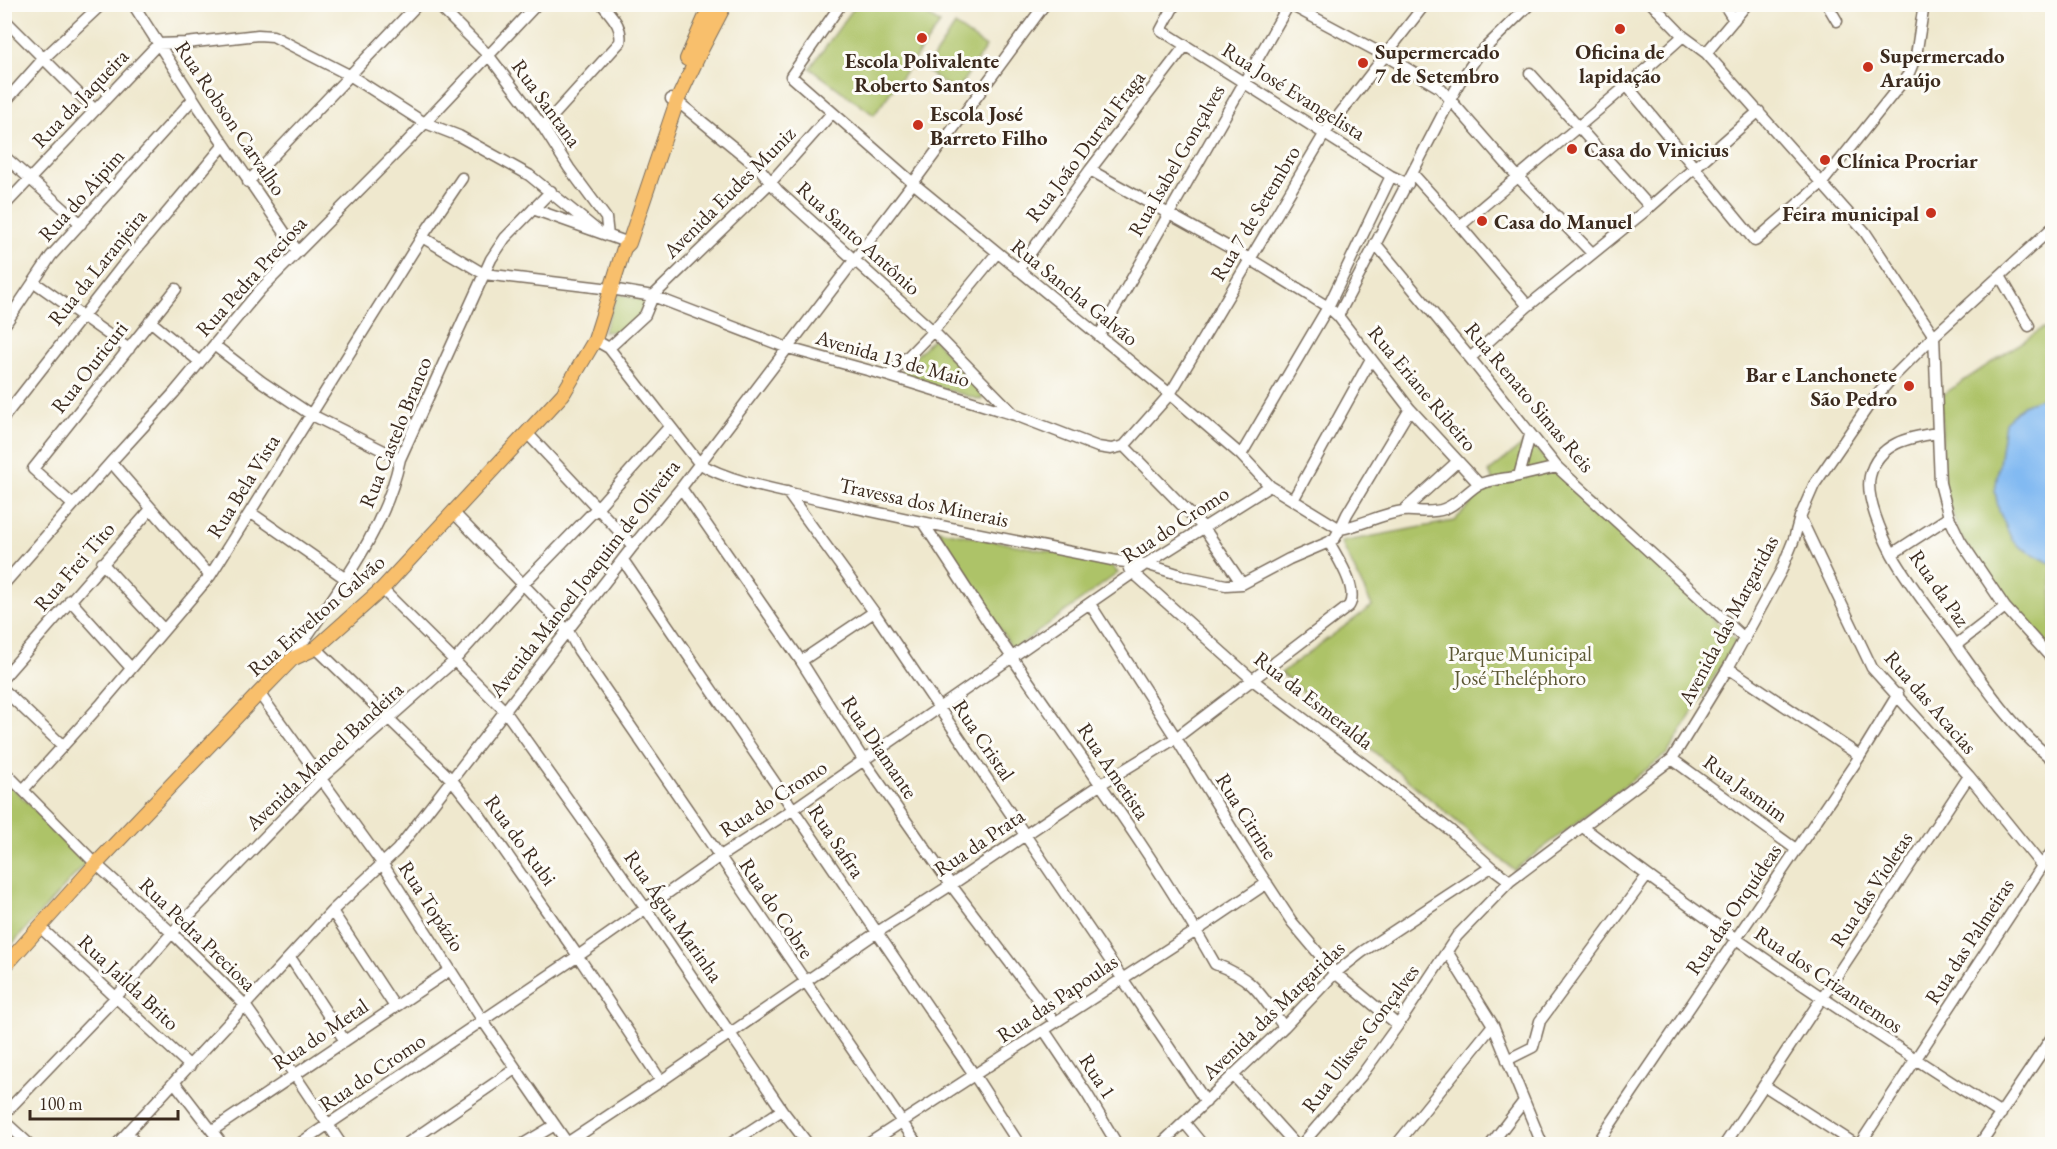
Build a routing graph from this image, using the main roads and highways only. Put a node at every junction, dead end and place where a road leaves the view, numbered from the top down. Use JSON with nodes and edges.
{"nodes":[{"id":1,"x":711,"y":4,"type":"edge"},
{"id":2,"x":725,"y":4,"type":"edge"},
{"id":3,"x":674,"y":100,"type":"junction"},
{"id":4,"x":4,"y":967,"type":"edge"}],
"edges":[{"from":1,"to":3,"type":"main road"},
{"from":2,"to":3,"type":"main road"},
{"from":3,"to":4,"type":"main road","name":"Rua Erivelton Galvão"}]}
